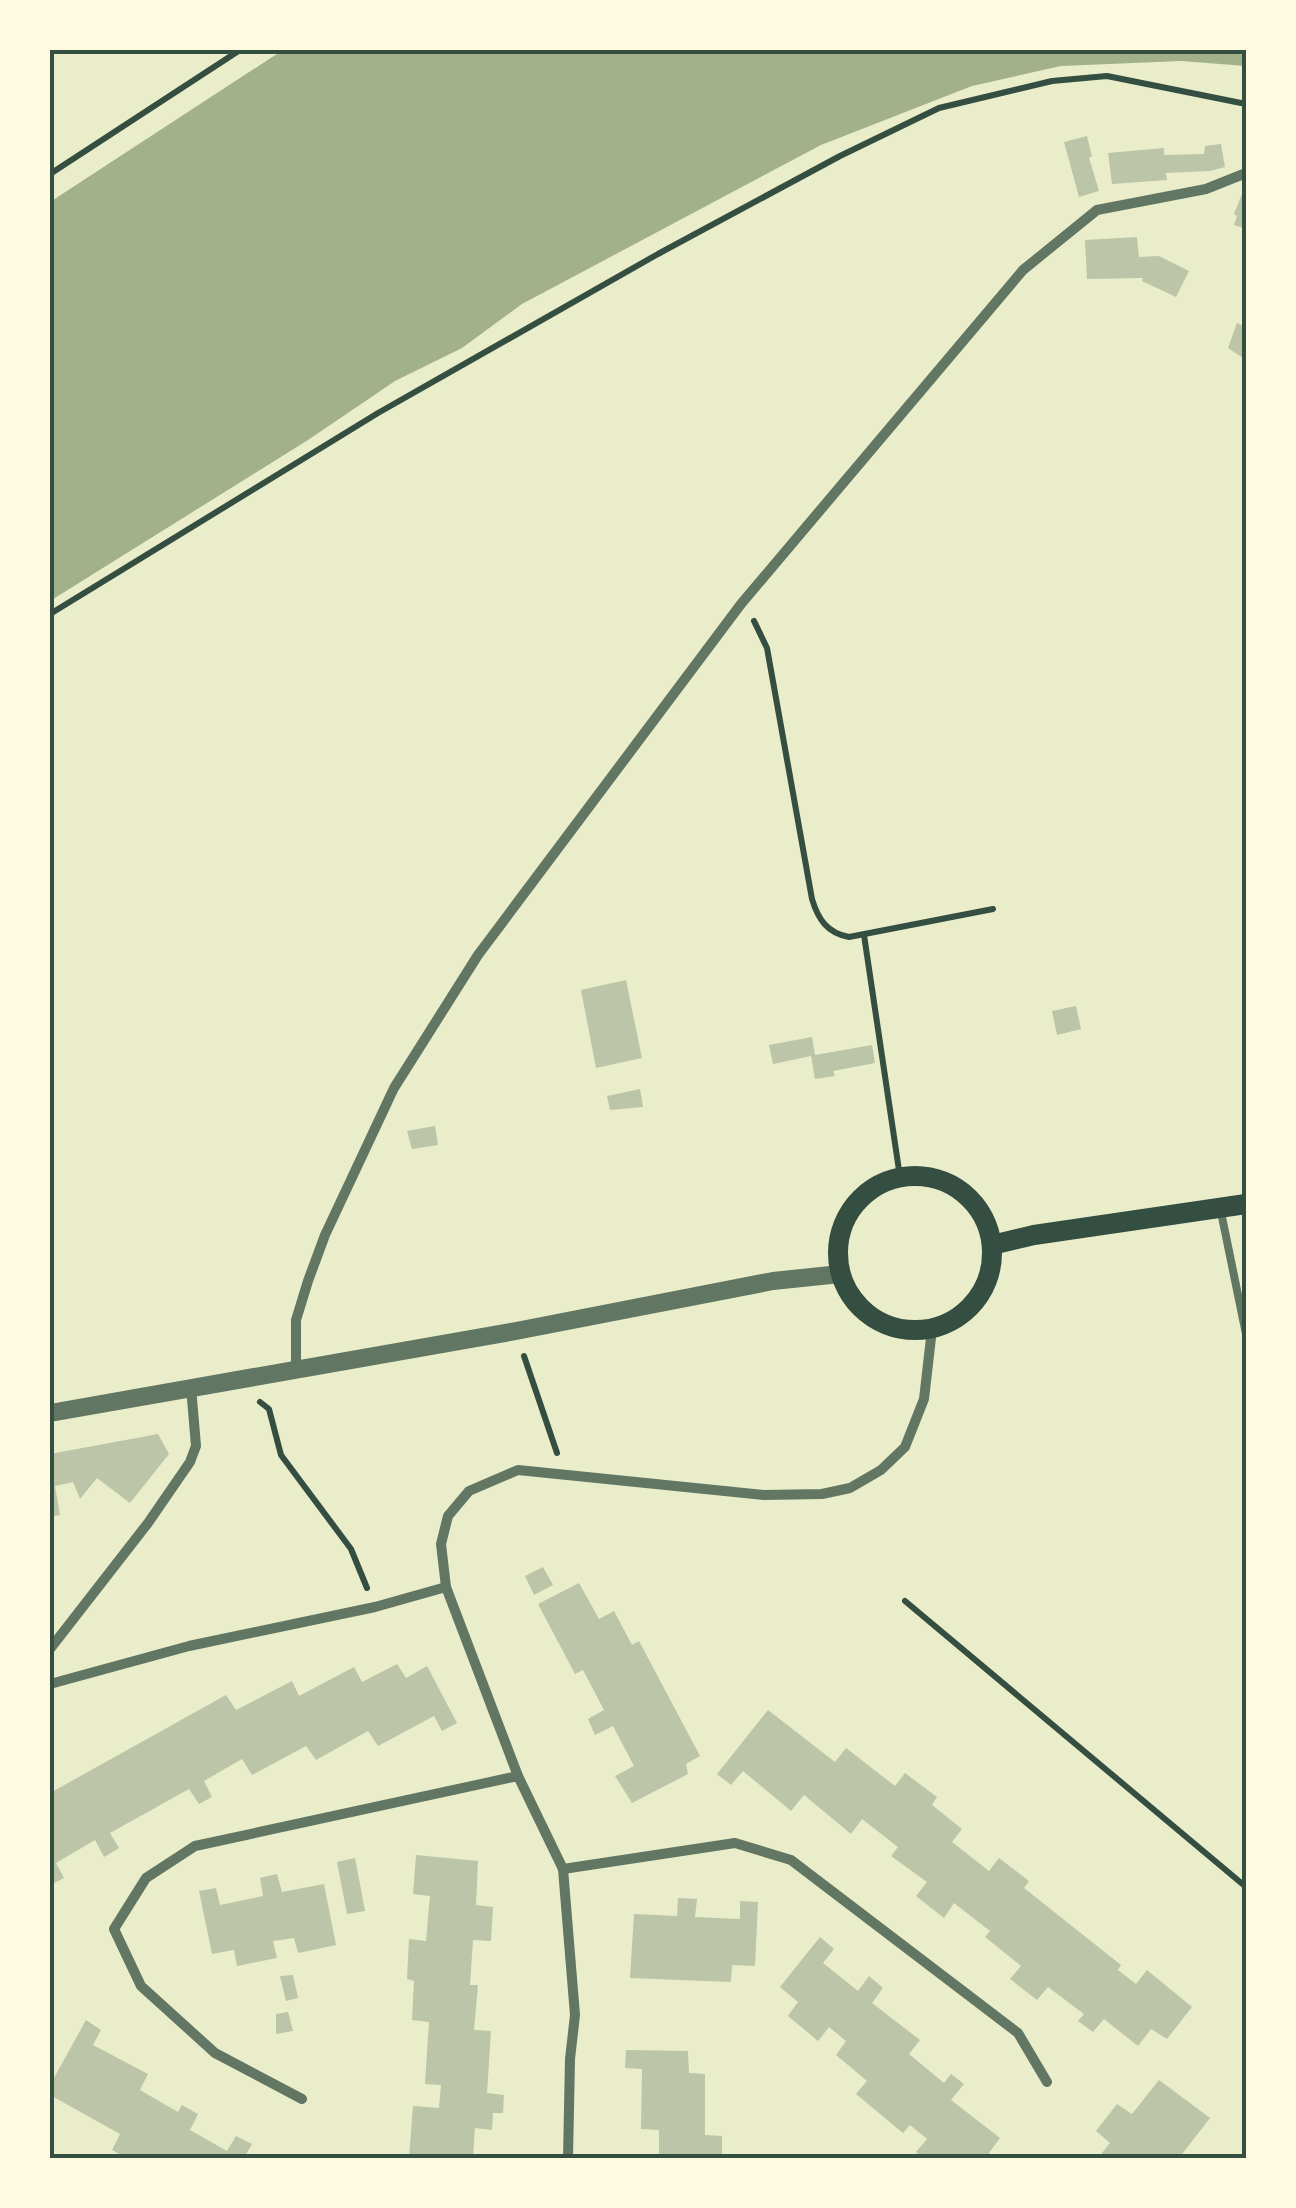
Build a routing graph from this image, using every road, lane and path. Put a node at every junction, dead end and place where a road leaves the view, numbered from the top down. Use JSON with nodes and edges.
{"nodes":[{"id":1,"x":240,"y":50,"type":"edge"},
{"id":2,"x":1246,"y":104,"type":"edge"},
{"id":3,"x":1246,"y":173,"type":"edge"},
{"id":4,"x":50,"y":174,"type":"edge"},
{"id":5,"x":741,"y":604,"type":"junction"},
{"id":6,"x":50,"y":614,"type":"edge"},
{"id":7,"x":993,"y":909,"type":"dead end"},
{"id":8,"x":864,"y":935,"type":"junction"},
{"id":9,"x":900,"y":1177,"type":"junction"},
{"id":10,"x":1246,"y":1204,"type":"edge"},
{"id":11,"x":1220,"y":1208,"type":"junction"},
{"id":12,"x":992,"y":1245,"type":"junction"},
{"id":13,"x":840,"y":1274,"type":"junction"},
{"id":14,"x":932,"y":1329,"type":"junction"},
{"id":15,"x":516,"y":1331,"type":"junction"},
{"id":16,"x":1246,"y":1334,"type":"edge"},
{"id":17,"x":296,"y":1368,"type":"junction"},
{"id":18,"x":252,"y":1376,"type":"junction"},
{"id":19,"x":191,"y":1386,"type":"junction"},
{"id":20,"x":50,"y":1413,"type":"edge"},
{"id":21,"x":564,"y":1473,"type":"junction"},
{"id":22,"x":446,"y":1586,"type":"junction"},
{"id":23,"x":905,"y":1601,"type":"dead end"},
{"id":24,"x":375,"y":1607,"type":"junction"},
{"id":25,"x":50,"y":1649,"type":"edge"},
{"id":26,"x":50,"y":1684,"type":"edge"},
{"id":27,"x":518,"y":1776,"type":"junction"},
{"id":28,"x":564,"y":1870,"type":"junction"},
{"id":29,"x":1246,"y":1887,"type":"edge"},
{"id":30,"x":1046,"y":2082,"type":"dead end"},
{"id":31,"x":302,"y":2099,"type":"dead end"},
{"id":32,"x":568,"y":2158,"type":"edge"}],
"edges":[{"from":1,"to":4,"type":"path"},
{"from":2,"to":6,"type":"path"},
{"from":3,"to":5,"type":"street"},
{"from":5,"to":8,"type":"path"},
{"from":5,"to":17,"type":"street"},
{"from":7,"to":8,"type":"path"},
{"from":8,"to":9,"type":"path"},
{"from":9,"to":12,"type":"main road"},
{"from":9,"to":13,"type":"main road"},
{"from":10,"to":11,"type":"main road"},
{"from":11,"to":12,"type":"main road"},
{"from":11,"to":16,"type":"lane"},
{"from":12,"to":14,"type":"main road"},
{"from":13,"to":14,"type":"main road"},
{"from":13,"to":15,"type":"street"},
{"from":14,"to":21,"type":"street"},
{"from":15,"to":17,"type":"street"},
{"from":15,"to":21,"type":"path"},
{"from":17,"to":18,"type":"street"},
{"from":18,"to":19,"type":"street"},
{"from":18,"to":24,"type":"path"},
{"from":19,"to":20,"type":"street"},
{"from":19,"to":25,"type":"street"},
{"from":21,"to":22,"type":"street"},
{"from":22,"to":24,"type":"street"},
{"from":22,"to":27,"type":"street"},
{"from":23,"to":29,"type":"path"},
{"from":24,"to":26,"type":"street"},
{"from":27,"to":28,"type":"street"},
{"from":27,"to":31,"type":"street"},
{"from":28,"to":30,"type":"street"},
{"from":28,"to":32,"type":"street"}]}
